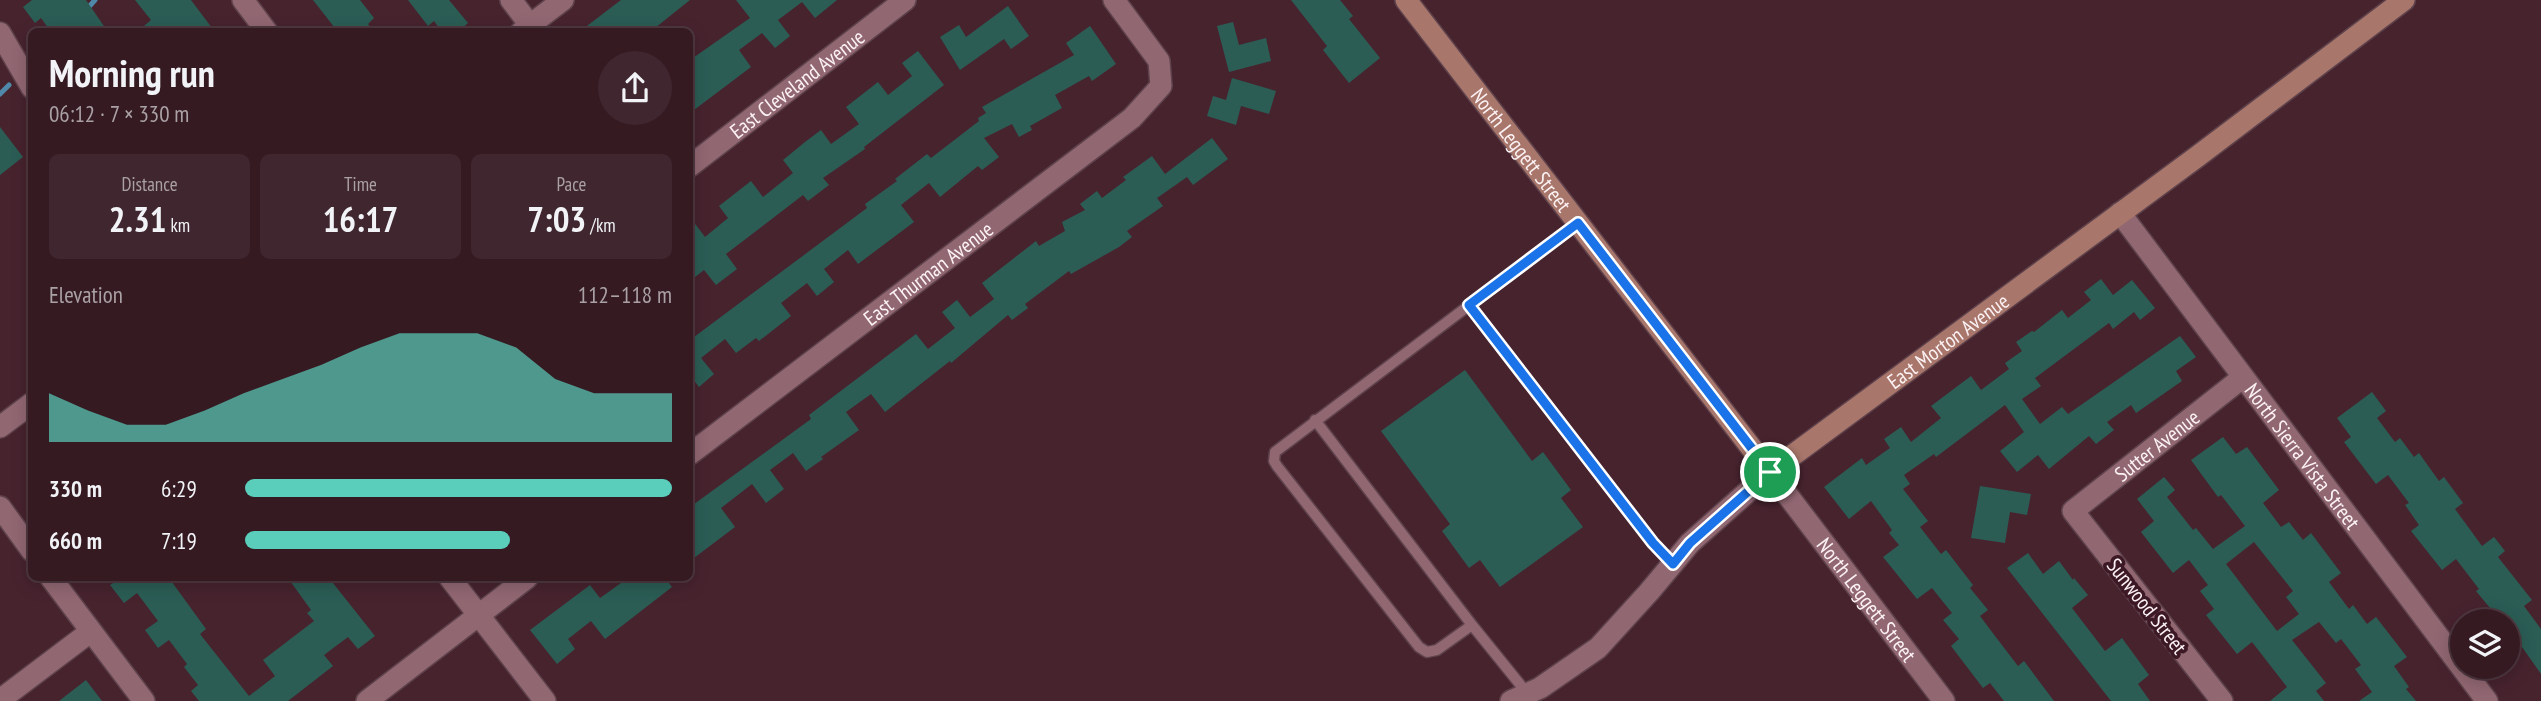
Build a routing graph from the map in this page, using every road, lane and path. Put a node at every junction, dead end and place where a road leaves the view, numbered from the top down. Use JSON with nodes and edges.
{"nodes":[{"id":1,"x":243,"y":0,"type":"edge"},
{"id":2,"x":511,"y":0,"type":"edge"},
{"id":3,"x":563,"y":0,"type":"edge"},
{"id":4,"x":905,"y":0,"type":"edge"},
{"id":5,"x":1114,"y":0,"type":"edge"},
{"id":6,"x":1406,"y":0,"type":"edge"},
{"id":7,"x":2404,"y":0,"type":"edge"},
{"id":8,"x":264,"y":28,"type":"edge"},
{"id":9,"x":526,"y":28,"type":"edge"},
{"id":10,"x":0,"y":33,"type":"edge"},
{"id":11,"x":0,"y":60,"type":"edge"},
{"id":12,"x":28,"y":82,"type":"edge"},
{"id":13,"x":28,"y":84,"type":"edge"},
{"id":14,"x":693,"y":164,"type":"edge"},
{"id":15,"x":2120,"y":212,"type":"junction"},
{"id":16,"x":1578,"y":223,"type":"junction"},
{"id":17,"x":1469,"y":305,"type":"junction"},
{"id":18,"x":2242,"y":378,"type":"junction"},
{"id":19,"x":28,"y":406,"type":"edge"},
{"id":20,"x":1315,"y":420,"type":"junction"},
{"id":21,"x":0,"y":427,"type":"edge"},
{"id":22,"x":693,"y":452,"type":"edge"},
{"id":23,"x":1770,"y":472,"type":"junction"},
{"id":24,"x":0,"y":507,"type":"edge"},
{"id":25,"x":2073,"y":511,"type":"joint"},
{"id":26,"x":28,"y":546,"type":"edge"},
{"id":27,"x":1673,"y":564,"type":"junction"},
{"id":28,"x":53,"y":581,"type":"edge"},
{"id":29,"x":452,"y":581,"type":"edge"},
{"id":30,"x":523,"y":581,"type":"edge"},
{"id":31,"x":480,"y":614,"type":"junction"},
{"id":32,"x":1472,"y":625,"type":"junction"},
{"id":33,"x":90,"y":632,"type":"junction"},
{"id":34,"x":1519,"y":697,"type":"edge"},
{"id":35,"x":0,"y":700,"type":"edge"},
{"id":36,"x":144,"y":701,"type":"edge"},
{"id":37,"x":367,"y":701,"type":"edge"},
{"id":38,"x":545,"y":701,"type":"edge"},
{"id":39,"x":1944,"y":701,"type":"edge"},
{"id":40,"x":2222,"y":701,"type":"edge"},
{"id":41,"x":2487,"y":701,"type":"edge"}],
"edges":[{"from":1,"to":8,"type":"street"},
{"from":2,"to":9,"type":"street"},
{"from":3,"to":9,"type":"street"},
{"from":4,"to":14,"type":"street","name":"East Cleveland Avenue"},
{"from":5,"to":22,"type":"street","name":"East Thurman Avenue"},
{"from":6,"to":16,"type":"street","name":"North Leggett Street"},
{"from":7,"to":15,"type":"street","name":"East Morton Avenue"},
{"from":10,"to":12,"type":"street"},
{"from":11,"to":13,"type":"street"},
{"from":15,"to":18,"type":"street","name":"North Sierra Vista Street"},
{"from":15,"to":23,"type":"street","name":"East Morton Avenue"},
{"from":16,"to":17,"type":"lane"},
{"from":16,"to":23,"type":"street","name":"North Leggett Street"},
{"from":17,"to":20,"type":"lane"},
{"from":17,"to":27,"type":"lane"},
{"from":18,"to":25,"type":"street","name":"Sutter Avenue"},
{"from":18,"to":41,"type":"street","name":"North Sierra Vista Street"},
{"from":19,"to":21,"type":"street"},
{"from":20,"to":32,"type":"lane"},
{"from":20,"to":32,"type":"lane"},
{"from":23,"to":27,"type":"street","name":"East Morton Avenue"},
{"from":23,"to":39,"type":"street","name":"North Leggett Street"},
{"from":24,"to":26,"type":"street"},
{"from":25,"to":40,"type":"street","name":"Sunwood Street"},
{"from":27,"to":34,"type":"street","name":"East Morton Avenue"},
{"from":28,"to":33,"type":"street"},
{"from":29,"to":31,"type":"street"},
{"from":30,"to":31,"type":"street"},
{"from":31,"to":37,"type":"street"},
{"from":31,"to":38,"type":"street"},
{"from":32,"to":34,"type":"lane"},
{"from":33,"to":35,"type":"street"},
{"from":33,"to":36,"type":"street"}]}
